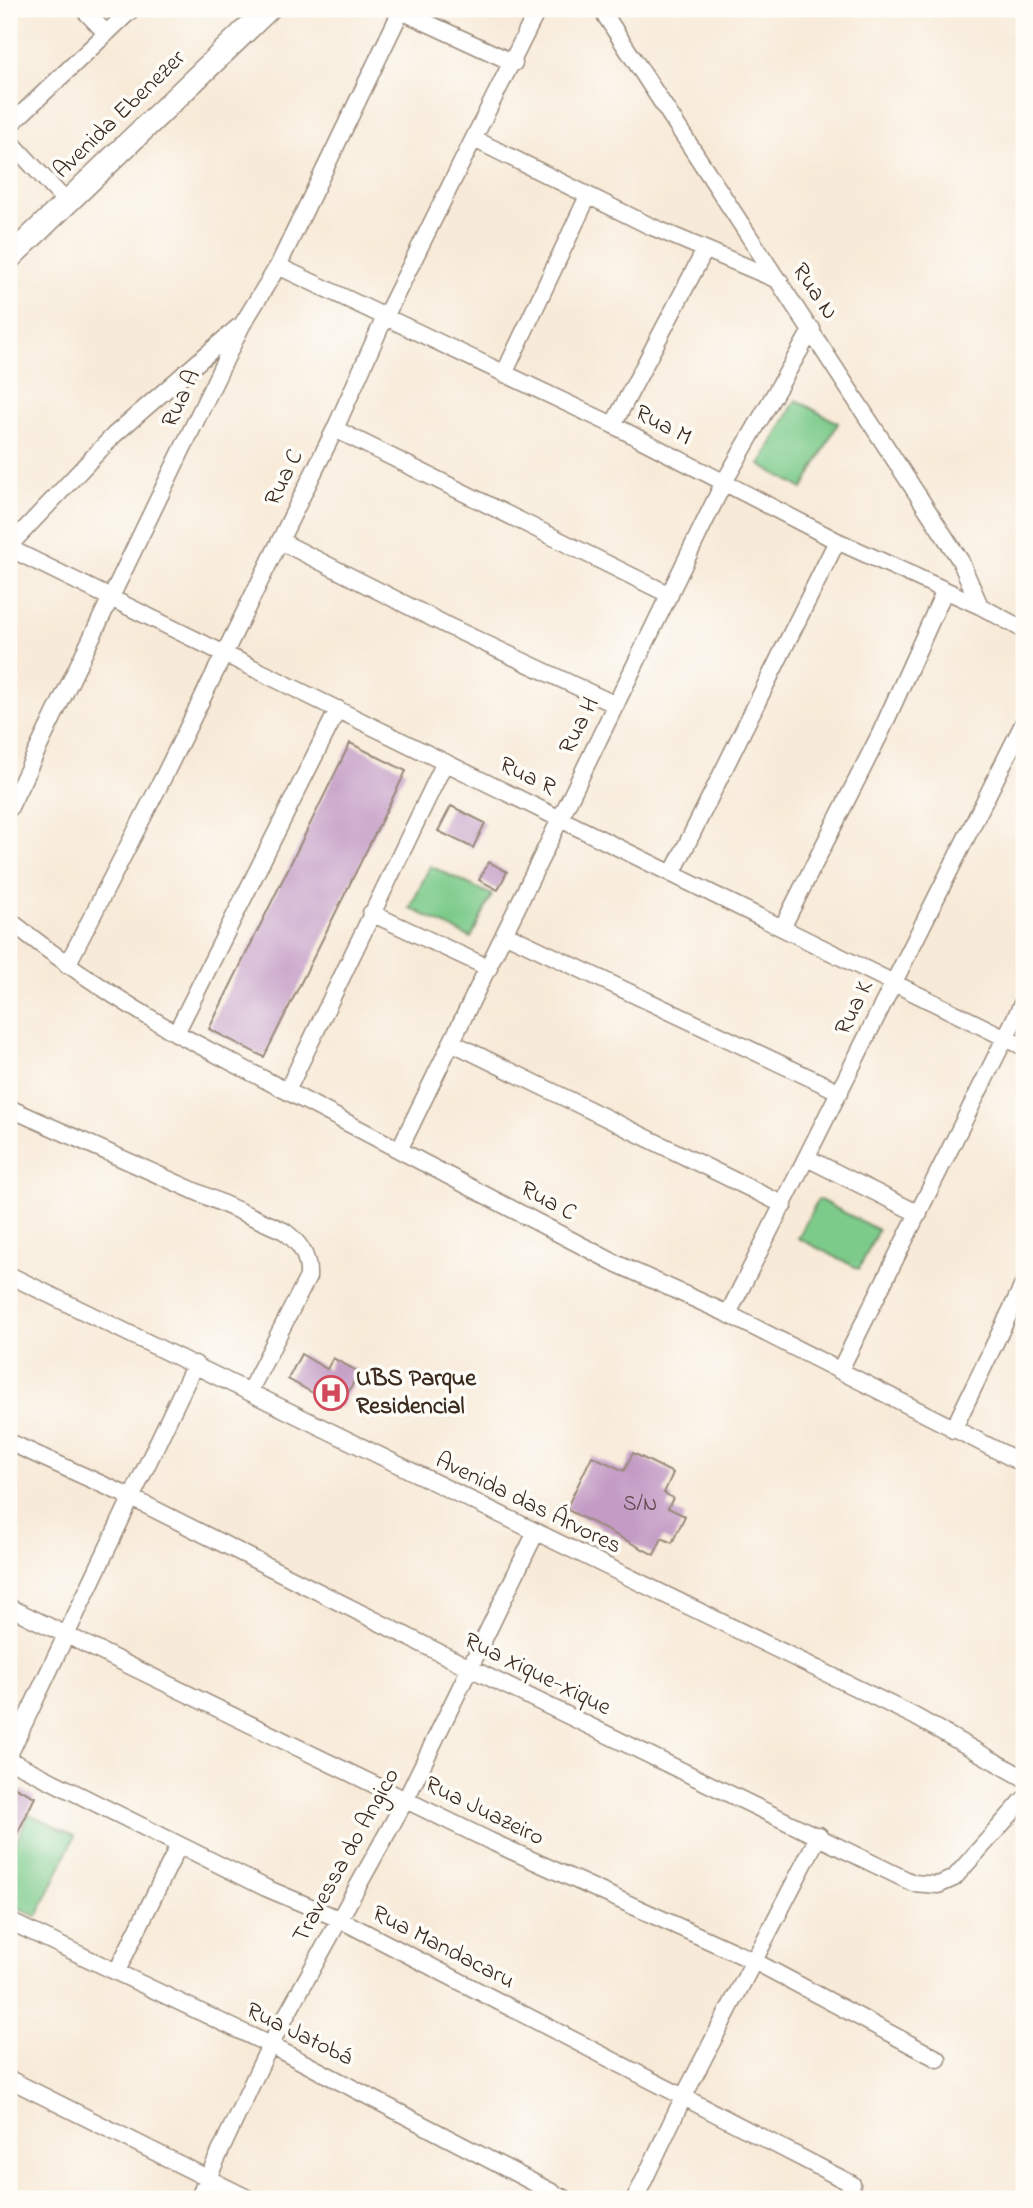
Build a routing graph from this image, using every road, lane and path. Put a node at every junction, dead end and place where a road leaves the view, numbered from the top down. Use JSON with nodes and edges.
{"nodes":[{"id":1,"x":83,"y":9,"type":"edge"},
{"id":2,"x":132,"y":9,"type":"edge"},
{"id":3,"x":268,"y":9,"type":"edge"},
{"id":4,"x":538,"y":9,"type":"edge"},
{"id":5,"x":601,"y":9,"type":"edge"},
{"id":6,"x":399,"y":10,"type":"edge"},
{"id":7,"x":106,"y":33,"type":"junction"},
{"id":8,"x":514,"y":63,"type":"junction"},
{"id":9,"x":9,"y":125,"type":"edge"},
{"id":10,"x":9,"y":140,"type":"edge"},
{"id":11,"x":476,"y":140,"type":"junction"},
{"id":12,"x":588,"y":196,"type":"junction"},
{"id":13,"x":67,"y":203,"type":"junction"},
{"id":14,"x":705,"y":250,"type":"junction"},
{"id":15,"x":9,"y":258,"type":"edge"},
{"id":16,"x":278,"y":266,"type":"junction"},
{"id":17,"x":780,"y":281,"type":"junction"},
{"id":18,"x":384,"y":318,"type":"junction"},
{"id":19,"x":242,"y":325,"type":"junction"},
{"id":20,"x":812,"y":329,"type":"junction"},
{"id":21,"x":504,"y":374,"type":"junction"},
{"id":22,"x":613,"y":425,"type":"junction"},
{"id":23,"x":335,"y":429,"type":"junction"},
{"id":24,"x":723,"y":484,"type":"junction"},
{"id":25,"x":279,"y":541,"type":"junction"},
{"id":26,"x":837,"y":541,"type":"junction"},
{"id":27,"x":9,"y":547,"type":"edge"},
{"id":28,"x":944,"y":592,"type":"junction"},
{"id":29,"x":670,"y":595,"type":"junction"},
{"id":30,"x":112,"y":598,"type":"junction"},
{"id":31,"x":980,"y":606,"type":"junction"},
{"id":32,"x":1024,"y":630,"type":"edge"},
{"id":33,"x":223,"y":653,"type":"junction"},
{"id":34,"x":616,"y":705,"type":"junction"},
{"id":35,"x":338,"y":709,"type":"junction"},
{"id":36,"x":1024,"y":722,"type":"edge"},
{"id":37,"x":445,"y":762,"type":"junction"},
{"id":38,"x":9,"y":809,"type":"edge"},
{"id":39,"x":559,"y":819,"type":"junction"},
{"id":40,"x":672,"y":874,"type":"junction"},
{"id":41,"x":372,"y":913,"type":"junction"},
{"id":42,"x":9,"y":920,"type":"edge"},
{"id":43,"x":782,"y":928,"type":"junction"},
{"id":44,"x":506,"y":934,"type":"junction"},
{"id":45,"x":67,"y":965,"type":"junction"},
{"id":46,"x":489,"y":968,"type":"junction"},
{"id":47,"x":893,"y":983,"type":"junction"},
{"id":48,"x":1024,"y":1000,"type":"edge"},
{"id":49,"x":176,"y":1033,"type":"junction"},
{"id":50,"x":1004,"y":1038,"type":"junction"},
{"id":51,"x":453,"y":1043,"type":"junction"},
{"id":52,"x":1024,"y":1048,"type":"edge"},
{"id":53,"x":288,"y":1089,"type":"junction"},
{"id":54,"x":840,"y":1092,"type":"junction"},
{"id":55,"x":9,"y":1108,"type":"edge"},
{"id":56,"x":400,"y":1148,"type":"junction"},
{"id":57,"x":807,"y":1158,"type":"junction"},
{"id":58,"x":784,"y":1205,"type":"junction"},
{"id":59,"x":919,"y":1214,"type":"junction"},
{"id":60,"x":9,"y":1275,"type":"edge"},
{"id":61,"x":1024,"y":1283,"type":"edge"},
{"id":62,"x":728,"y":1314,"type":"junction"},
{"id":63,"x":195,"y":1364,"type":"junction"},
{"id":64,"x":840,"y":1370,"type":"junction"},
{"id":65,"x":249,"y":1392,"type":"junction"},
{"id":66,"x":953,"y":1430,"type":"junction"},
{"id":67,"x":9,"y":1442,"type":"edge"},
{"id":68,"x":1021,"y":1461,"type":"edge"},
{"id":69,"x":130,"y":1497,"type":"junction"},
{"id":70,"x":535,"y":1534,"type":"junction"},
{"id":71,"x":9,"y":1607,"type":"edge"},
{"id":72,"x":66,"y":1634,"type":"junction"},
{"id":73,"x":470,"y":1668,"type":"junction"},
{"id":74,"x":9,"y":1758,"type":"edge"},
{"id":75,"x":1024,"y":1778,"type":"edge"},
{"id":76,"x":406,"y":1799,"type":"junction"},
{"id":77,"x":1024,"y":1799,"type":"edge"},
{"id":78,"x":819,"y":1835,"type":"junction"},
{"id":79,"x":179,"y":1845,"type":"junction"},
{"id":80,"x":339,"y":1919,"type":"junction"},
{"id":81,"x":9,"y":1921,"type":"edge"},
{"id":82,"x":754,"y":1962,"type":"junction"},
{"id":83,"x":117,"y":1972,"type":"junction"},
{"id":84,"x":270,"y":2045,"type":"junction"},
{"id":85,"x":938,"y":2059,"type":"dead end"},
{"id":86,"x":9,"y":2078,"type":"edge"},
{"id":87,"x":683,"y":2098,"type":"junction"},
{"id":88,"x":205,"y":2180,"type":"junction"},
{"id":89,"x":852,"y":2184,"type":"dead end"},
{"id":90,"x":198,"y":2199,"type":"edge"},
{"id":91,"x":249,"y":2199,"type":"edge"},
{"id":92,"x":565,"y":2199,"type":"edge"},
{"id":93,"x":635,"y":2199,"type":"edge"}],
"edges":[{"from":1,"to":7,"type":"street"},
{"from":2,"to":7,"type":"street"},
{"from":3,"to":13,"type":"street","name":"Avenida Ebenezer"},
{"from":4,"to":8,"type":"street","name":"Rua C"},
{"from":5,"to":17,"type":"street","name":"Rua N"},
{"from":6,"to":8,"type":"street"},
{"from":6,"to":16,"type":"street","name":"Rua A"},
{"from":7,"to":9,"type":"street"},
{"from":8,"to":11,"type":"street","name":"Rua C"},
{"from":10,"to":13,"type":"street"},
{"from":11,"to":12,"type":"street"},
{"from":11,"to":18,"type":"street","name":"Rua C"},
{"from":12,"to":14,"type":"street"},
{"from":12,"to":21,"type":"street"},
{"from":13,"to":15,"type":"street","name":"Avenida Ebenezer"},
{"from":14,"to":17,"type":"street"},
{"from":14,"to":22,"type":"street"},
{"from":16,"to":18,"type":"street","name":"Rua M"},
{"from":16,"to":19,"type":"street","name":"Rua A"},
{"from":17,"to":20,"type":"street","name":"Rua N"},
{"from":18,"to":21,"type":"street","name":"Rua M"},
{"from":18,"to":23,"type":"street","name":"Rua C"},
{"from":19,"to":27,"type":"street"},
{"from":19,"to":30,"type":"street","name":"Rua A"},
{"from":20,"to":24,"type":"street","name":"Rua H"},
{"from":20,"to":31,"type":"street","name":"Rua N"},
{"from":21,"to":22,"type":"street","name":"Rua M"},
{"from":22,"to":24,"type":"street","name":"Rua M"},
{"from":23,"to":25,"type":"street","name":"Rua C"},
{"from":23,"to":29,"type":"street"},
{"from":24,"to":26,"type":"street","name":"Rua M"},
{"from":24,"to":29,"type":"street","name":"Rua H"},
{"from":25,"to":33,"type":"street","name":"Rua C"},
{"from":25,"to":34,"type":"street"},
{"from":26,"to":28,"type":"street","name":"Rua M"},
{"from":26,"to":40,"type":"street"},
{"from":27,"to":30,"type":"street","name":"Rua R"},
{"from":28,"to":31,"type":"street","name":"Rua M"},
{"from":28,"to":43,"type":"street"},
{"from":29,"to":34,"type":"street","name":"Rua H"},
{"from":30,"to":33,"type":"street","name":"Rua R"},
{"from":30,"to":38,"type":"street","name":"Rua A"},
{"from":31,"to":32,"type":"street","name":"Rua M"},
{"from":33,"to":35,"type":"street","name":"Rua R"},
{"from":33,"to":45,"type":"street","name":"Rua C"},
{"from":34,"to":39,"type":"street","name":"Rua H"},
{"from":35,"to":37,"type":"street","name":"Rua R"},
{"from":35,"to":49,"type":"street"},
{"from":36,"to":47,"type":"street","name":"Rua K"},
{"from":37,"to":39,"type":"street","name":"Rua R"},
{"from":37,"to":41,"type":"street"},
{"from":39,"to":40,"type":"street","name":"Rua R"},
{"from":39,"to":44,"type":"street","name":"Rua H"},
{"from":40,"to":43,"type":"street","name":"Rua R"},
{"from":41,"to":46,"type":"street"},
{"from":41,"to":53,"type":"street"},
{"from":42,"to":45,"type":"street","name":"Rua C"},
{"from":43,"to":47,"type":"street","name":"Rua R"},
{"from":44,"to":46,"type":"street","name":"Rua H"},
{"from":44,"to":54,"type":"street"},
{"from":45,"to":49,"type":"street","name":"Rua C"},
{"from":46,"to":51,"type":"street","name":"Rua H"},
{"from":47,"to":50,"type":"street","name":"Rua R"},
{"from":47,"to":54,"type":"street","name":"Rua K"},
{"from":48,"to":50,"type":"street"},
{"from":49,"to":53,"type":"street","name":"Rua C"},
{"from":50,"to":52,"type":"street","name":"Rua R"},
{"from":50,"to":59,"type":"street"},
{"from":51,"to":56,"type":"street","name":"Rua H"},
{"from":51,"to":58,"type":"street"},
{"from":53,"to":56,"type":"street","name":"Rua C"},
{"from":54,"to":57,"type":"street","name":"Rua K"},
{"from":55,"to":65,"type":"street"},
{"from":56,"to":62,"type":"street","name":"Rua C"},
{"from":57,"to":58,"type":"street","name":"Rua K"},
{"from":57,"to":59,"type":"street"},
{"from":58,"to":62,"type":"street","name":"Rua K"},
{"from":59,"to":64,"type":"street"},
{"from":60,"to":63,"type":"street","name":"Avenida das Árvores"},
{"from":61,"to":66,"type":"street"},
{"from":62,"to":64,"type":"street","name":"Rua C"},
{"from":63,"to":65,"type":"street","name":"Avenida das Árvores"},
{"from":63,"to":69,"type":"street"},
{"from":64,"to":66,"type":"street","name":"Rua C"},
{"from":65,"to":70,"type":"street","name":"Avenida das Árvores"},
{"from":66,"to":68,"type":"street","name":"Rua C"},
{"from":67,"to":69,"type":"street","name":"Rua Xique-Xique"},
{"from":69,"to":72,"type":"street"},
{"from":69,"to":73,"type":"street","name":"Rua Xique-Xique"},
{"from":70,"to":73,"type":"street","name":"Travessa do Angico"},
{"from":70,"to":75,"type":"street","name":"Avenida das Árvores"},
{"from":71,"to":72,"type":"street","name":"Rua Juazeiro"},
{"from":72,"to":74,"type":"street"},
{"from":72,"to":76,"type":"street","name":"Rua Juazeiro"},
{"from":73,"to":76,"type":"street","name":"Travessa do Angico"},
{"from":73,"to":78,"type":"street","name":"Rua Xique-Xique"},
{"from":74,"to":79,"type":"street","name":"Rua Mandacaru"},
{"from":76,"to":80,"type":"street","name":"Travessa do Angico"},
{"from":76,"to":82,"type":"street","name":"Rua Juazeiro"},
{"from":77,"to":78,"type":"street","name":"Rua Xique-Xique"},
{"from":78,"to":82,"type":"street"},
{"from":79,"to":80,"type":"street","name":"Rua Mandacaru"},
{"from":79,"to":83,"type":"street"},
{"from":80,"to":84,"type":"street","name":"Travessa do Angico"},
{"from":80,"to":87,"type":"street","name":"Rua Mandacaru"},
{"from":81,"to":83,"type":"street","name":"Rua Jatobá"},
{"from":82,"to":85,"type":"street","name":"Rua Juazeiro"},
{"from":82,"to":87,"type":"street"},
{"from":83,"to":84,"type":"street","name":"Rua Jatobá"},
{"from":84,"to":88,"type":"street","name":"Travessa do Angico"},
{"from":84,"to":92,"type":"street","name":"Rua Jatobá"},
{"from":86,"to":88,"type":"street"},
{"from":87,"to":89,"type":"street","name":"Rua Mandacaru"},
{"from":87,"to":93,"type":"street"},
{"from":88,"to":90,"type":"street","name":"Travessa do Angico"},
{"from":88,"to":91,"type":"street"}]}
